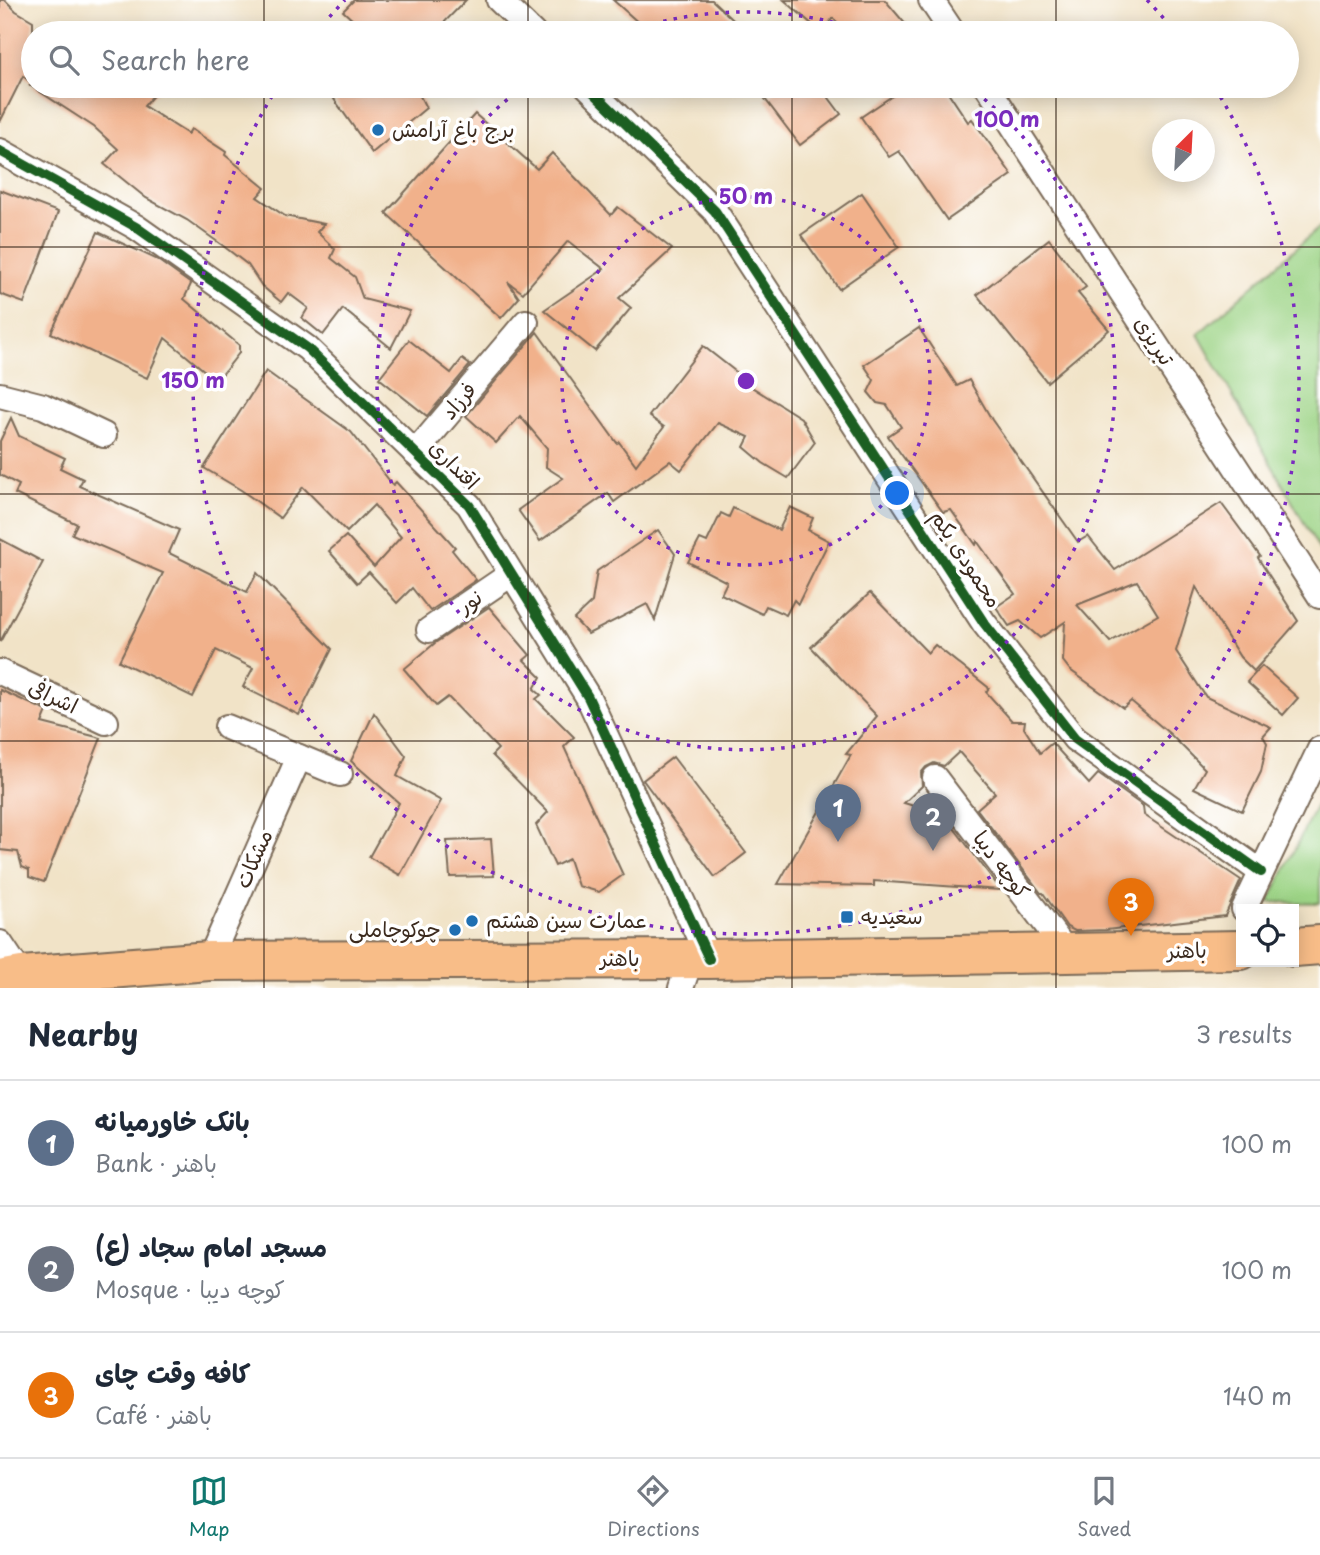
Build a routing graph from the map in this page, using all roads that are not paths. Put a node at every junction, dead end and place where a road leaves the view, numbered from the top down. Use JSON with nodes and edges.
{"nodes":[{"id":1,"x":499,"y":0,"type":"edge"},
{"id":2,"x":931,"y":0,"type":"edge"},
{"id":3,"x":521,"y":21,"type":"edge"},
{"id":4,"x":945,"y":21,"type":"edge"},
{"id":5,"x":599,"y":98,"type":"edge"},
{"id":6,"x":995,"y":98,"type":"edge"},
{"id":7,"x":0,"y":151,"type":"edge"},
{"id":8,"x":526,"y":322,"type":"dead end"},
{"id":9,"x":0,"y":395,"type":"edge"},
{"id":10,"x":104,"y":435,"type":"dead end"},
{"id":11,"x":415,"y":453,"type":"junction"},
{"id":12,"x":511,"y":574,"type":"junction"},
{"id":13,"x":1320,"y":596,"type":"edge"},
{"id":14,"x":429,"y":631,"type":"dead end"},
{"id":15,"x":0,"y":672,"type":"edge"},
{"id":16,"x":106,"y":722,"type":"dead end"},
{"id":17,"x":227,"y":727,"type":"dead end"},
{"id":18,"x":1320,"y":749,"type":"edge"},
{"id":19,"x":299,"y":757,"type":"junction"},
{"id":20,"x":340,"y":774,"type":"dead end"},
{"id":21,"x":935,"y":778,"type":"dead end"},
{"id":22,"x":1261,"y":872,"type":"junction"},
{"id":23,"x":1246,"y":904,"type":"edge"},
{"id":24,"x":0,"y":943,"type":"edge"},
{"id":25,"x":1320,"y":945,"type":"edge"},
{"id":26,"x":1299,"y":947,"type":"edge"},
{"id":27,"x":1234,"y":950,"type":"edge"},
{"id":28,"x":1068,"y":953,"type":"junction"},
{"id":29,"x":209,"y":961,"type":"junction"},
{"id":30,"x":694,"y":968,"type":"edge"},
{"id":31,"x":13,"y":981,"type":"edge"}],
"edges":[{"from":1,"to":3,"type":"street"},
{"from":2,"to":4,"type":"street"},
{"from":5,"to":22,"type":"street","name":"محمودی یکم"},
{"from":6,"to":13,"type":"street","name":"تبریزی"},
{"from":7,"to":11,"type":"street","name":"اقتداری"},
{"from":8,"to":11,"type":"street","name":"فرزاد"},
{"from":9,"to":10,"type":"street"},
{"from":11,"to":12,"type":"street","name":"اقتداری"},
{"from":12,"to":14,"type":"street","name":"نور"},
{"from":12,"to":30,"type":"street","name":"اقتداری"},
{"from":15,"to":16,"type":"street","name":"اشرافی"},
{"from":17,"to":19,"type":"street"},
{"from":18,"to":22,"type":"street"},
{"from":19,"to":20,"type":"street"},
{"from":19,"to":29,"type":"street","name":"مشکات"},
{"from":21,"to":28,"type":"street","name":"کوچه دیبا"},
{"from":22,"to":23,"type":"street"},
{"from":24,"to":31,"type":"street"},
{"from":25,"to":26,"type":"main road"},
{"from":27,"to":28,"type":"main road","name":"باهنر"},
{"from":28,"to":30,"type":"main road","name":"باهنر"},
{"from":29,"to":30,"type":"main road","name":"باهنر"},
{"from":29,"to":31,"type":"main road","name":"باهنر"}]}
